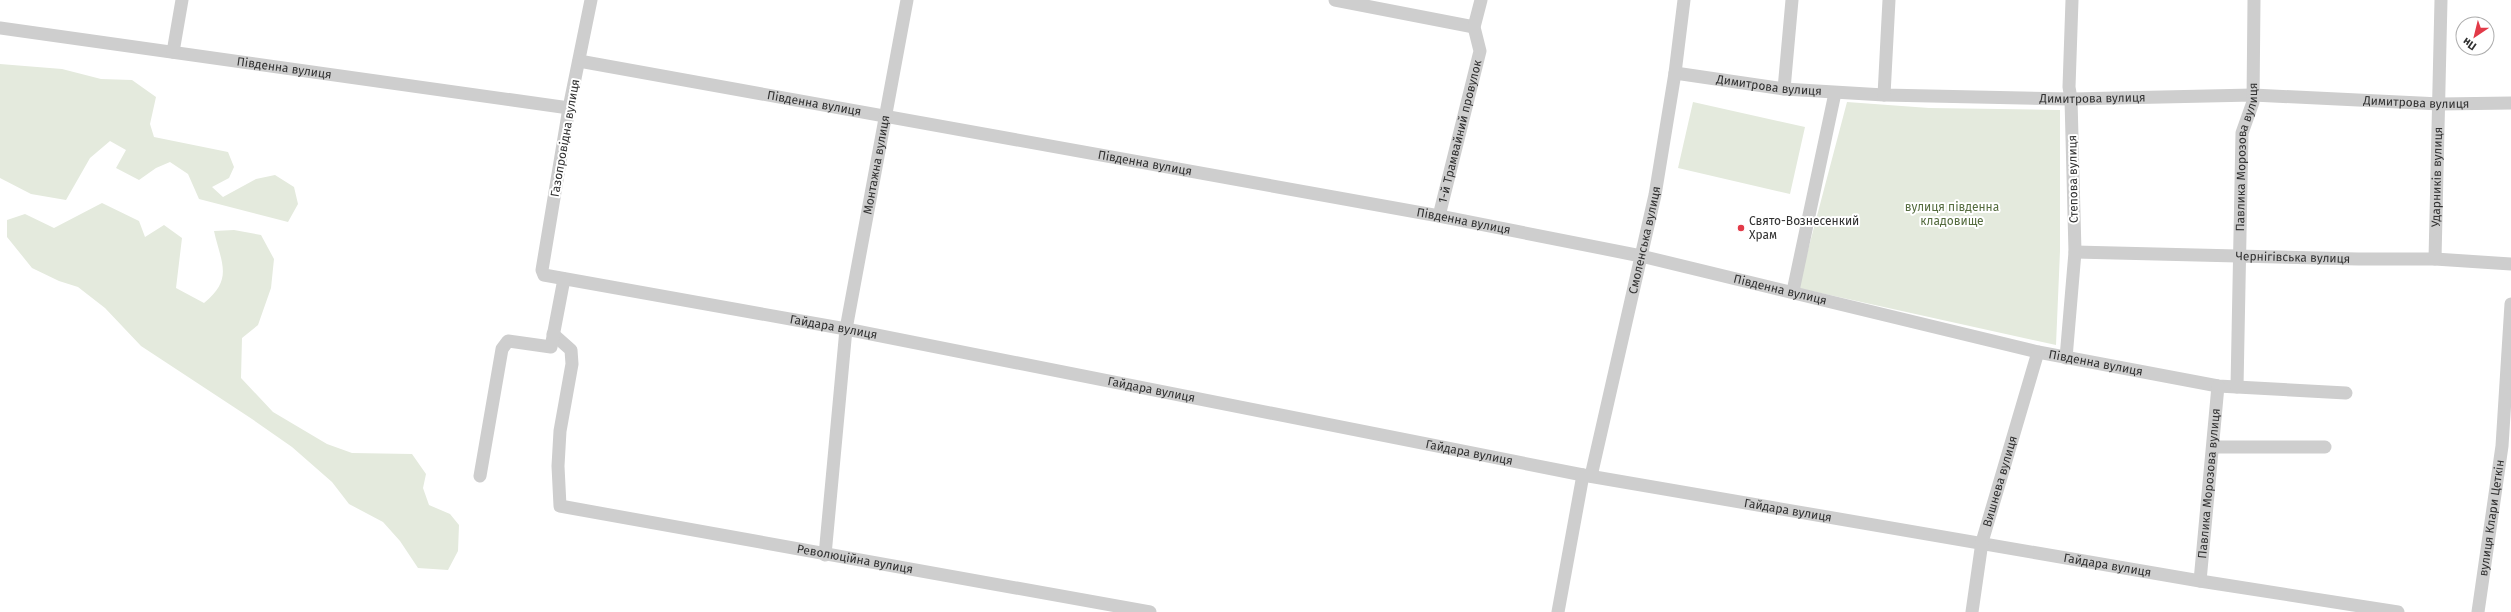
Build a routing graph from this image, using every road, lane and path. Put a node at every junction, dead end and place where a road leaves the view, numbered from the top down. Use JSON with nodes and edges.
{"nodes":[{"id":1,"x":182,"y":0,"type":"edge"},
{"id":2,"x":591,"y":0,"type":"edge"},
{"id":3,"x":907,"y":0,"type":"edge"},
{"id":4,"x":1335,"y":0,"type":"edge"},
{"id":5,"x":1481,"y":0,"type":"edge"},
{"id":6,"x":1684,"y":0,"type":"edge"},
{"id":7,"x":1792,"y":0,"type":"edge"},
{"id":8,"x":1889,"y":0,"type":"edge"},
{"id":9,"x":2072,"y":0,"type":"edge"},
{"id":10,"x":2254,"y":0,"type":"edge"},
{"id":11,"x":2441,"y":0,"type":"edge"},
{"id":12,"x":1474,"y":27,"type":"junction"},
{"id":13,"x":0,"y":28,"type":"edge"},
{"id":14,"x":173,"y":52,"type":"junction"},
{"id":15,"x":579,"y":61,"type":"junction"},
{"id":16,"x":1675,"y":73,"type":"junction"},
{"id":17,"x":1784,"y":89,"type":"junction"},
{"id":18,"x":1834,"y":93,"type":"junction"},
{"id":19,"x":1884,"y":95,"type":"junction"},
{"id":20,"x":2253,"y":95,"type":"junction"},
{"id":21,"x":2071,"y":99,"type":"junction"},
{"id":22,"x":2511,"y":103,"type":"edge"},
{"id":23,"x":2440,"y":104,"type":"junction"},
{"id":24,"x":569,"y":108,"type":"junction"},
{"id":25,"x":886,"y":115,"type":"junction"},
{"id":26,"x":1439,"y":216,"type":"junction"},
{"id":27,"x":2075,"y":252,"type":"junction"},
{"id":28,"x":2240,"y":255,"type":"junction"},
{"id":29,"x":1641,"y":256,"type":"junction"},
{"id":30,"x":2435,"y":259,"type":"junction"},
{"id":31,"x":2511,"y":264,"type":"edge"},
{"id":32,"x":544,"y":275,"type":"joint"},
{"id":33,"x":564,"y":280,"type":"junction"},
{"id":34,"x":1793,"y":291,"type":"junction"},
{"id":35,"x":2511,"y":304,"type":"edge"},
{"id":36,"x":846,"y":329,"type":"junction"},
{"id":37,"x":553,"y":334,"type":"junction"},
{"id":38,"x":2038,"y":352,"type":"junction"},
{"id":39,"x":2066,"y":358,"type":"junction"},
{"id":40,"x":2218,"y":386,"type":"junction"},
{"id":41,"x":2237,"y":386,"type":"junction"},
{"id":42,"x":2346,"y":393,"type":"dead end"},
{"id":43,"x":2325,"y":446,"type":"dead end"},
{"id":44,"x":2506,"y":446,"type":"edge"},
{"id":45,"x":2212,"y":447,"type":"junction"},
{"id":46,"x":480,"y":476,"type":"dead end"},
{"id":47,"x":1587,"y":476,"type":"junction"},
{"id":48,"x":1982,"y":542,"type":"junction"},
{"id":49,"x":825,"y":555,"type":"junction"},
{"id":50,"x":2200,"y":581,"type":"junction"},
{"id":51,"x":1150,"y":612,"type":"edge"},
{"id":52,"x":1558,"y":612,"type":"edge"},
{"id":53,"x":1972,"y":612,"type":"edge"},
{"id":54,"x":2398,"y":612,"type":"edge"},
{"id":55,"x":2478,"y":612,"type":"edge"}],
"edges":[{"from":1,"to":14,"type":"street"},
{"from":2,"to":15,"type":"street","name":"Газопровідна вулиця"},
{"from":3,"to":25,"type":"street","name":"Монтажна вулиця"},
{"from":4,"to":12,"type":"street"},
{"from":5,"to":12,"type":"street","name":"1-й Трамвайний провулок"},
{"from":6,"to":16,"type":"street","name":"Смоленська вулиця"},
{"from":7,"to":17,"type":"street"},
{"from":8,"to":19,"type":"street"},
{"from":9,"to":21,"type":"street","name":"Степова вулиця"},
{"from":10,"to":20,"type":"street","name":"Павлика Морозова вулиця"},
{"from":11,"to":23,"type":"street","name":"Ударників вулиця"},
{"from":12,"to":26,"type":"street","name":"1-й Трамвайний провулок"},
{"from":13,"to":14,"type":"street","name":"Південна вулиця"},
{"from":14,"to":24,"type":"street","name":"Південна вулиця"},
{"from":15,"to":24,"type":"street","name":"Газопровідна вулиця"},
{"from":15,"to":25,"type":"street","name":"Південна вулиця"},
{"from":16,"to":17,"type":"street","name":"Димитрова вулиця"},
{"from":16,"to":29,"type":"street","name":"Смоленська вулиця"},
{"from":17,"to":18,"type":"street","name":"Димитрова вулиця"},
{"from":18,"to":19,"type":"street","name":"Димитрова вулиця"},
{"from":18,"to":34,"type":"street"},
{"from":19,"to":21,"type":"street","name":"Димитрова вулиця"},
{"from":20,"to":21,"type":"street","name":"Димитрова вулиця"},
{"from":20,"to":23,"type":"street","name":"Димитрова вулиця"},
{"from":20,"to":28,"type":"street","name":"Павлика Морозова вулиця"},
{"from":21,"to":27,"type":"street","name":"Степова вулиця"},
{"from":22,"to":23,"type":"street","name":"Димитрова вулиця"},
{"from":23,"to":30,"type":"street","name":"Ударників вулиця"},
{"from":24,"to":32,"type":"street","name":"Газопровідна вулиця"},
{"from":25,"to":26,"type":"street","name":"Південна вулиця"},
{"from":25,"to":36,"type":"street","name":"Монтажна вулиця"},
{"from":26,"to":29,"type":"street","name":"Південна вулиця"},
{"from":27,"to":28,"type":"street","name":"Чернігівська вулиця"},
{"from":27,"to":39,"type":"street","name":"Степова вулиця"},
{"from":28,"to":30,"type":"street","name":"Чернігівська вулиця"},
{"from":28,"to":41,"type":"street","name":"Павлика Морозова вулиця"},
{"from":29,"to":34,"type":"street","name":"Південна вулиця"},
{"from":29,"to":47,"type":"street","name":"Смоленська вулиця"},
{"from":30,"to":31,"type":"street","name":"Чернігівська вулиця"},
{"from":32,"to":33,"type":"street","name":"Гайдара вулиця"},
{"from":33,"to":36,"type":"street","name":"Гайдара вулиця"},
{"from":33,"to":37,"type":"street"},
{"from":34,"to":38,"type":"street","name":"Південна вулиця"},
{"from":35,"to":44,"type":"street","name":"вулиця Клари Цеткін"},
{"from":36,"to":47,"type":"street","name":"Гайдара вулиця"},
{"from":36,"to":49,"type":"street","name":"Монтажна вулиця"},
{"from":37,"to":46,"type":"street"},
{"from":37,"to":49,"type":"street","name":"Революційна вулиця"},
{"from":38,"to":39,"type":"street","name":"Південна вулиця"},
{"from":38,"to":48,"type":"street","name":"Вишнева вулиця"},
{"from":39,"to":40,"type":"street","name":"Південна вулиця"},
{"from":40,"to":41,"type":"street","name":"Південна вулиця"},
{"from":40,"to":45,"type":"street","name":"Павлика Морозова вулиця"},
{"from":41,"to":42,"type":"street","name":"Південна вулиця"},
{"from":43,"to":45,"type":"street"},
{"from":44,"to":55,"type":"street","name":"вулиця Клари Цеткін"},
{"from":45,"to":50,"type":"street","name":"Павлика Морозова вулиця"},
{"from":47,"to":48,"type":"street","name":"Гайдара вулиця"},
{"from":47,"to":52,"type":"street","name":"Смоленська вулиця"},
{"from":48,"to":50,"type":"street","name":"Гайдара вулиця"},
{"from":48,"to":53,"type":"street","name":"Вишнева вулиця"},
{"from":49,"to":51,"type":"street","name":"Революційна вулиця"},
{"from":50,"to":54,"type":"street","name":"Гайдара вулиця"}]}
